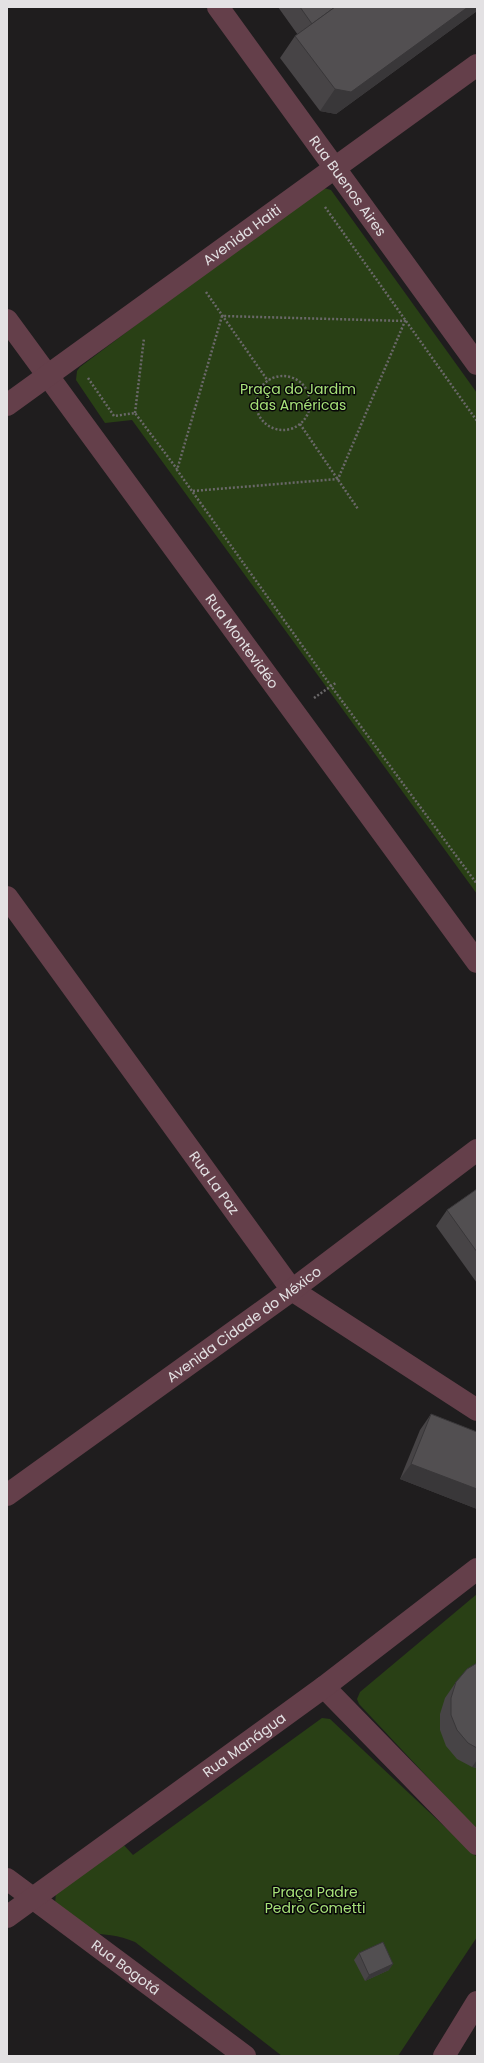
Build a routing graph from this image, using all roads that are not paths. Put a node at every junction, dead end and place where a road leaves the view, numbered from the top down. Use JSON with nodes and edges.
{"nodes":[{"id":1,"x":218,"y":7,"type":"edge"},
{"id":2,"x":477,"y":65,"type":"edge"},
{"id":3,"x":334,"y":169,"type":"junction"},
{"id":4,"x":7,"y":320,"type":"edge"},
{"id":5,"x":477,"y":364,"type":"edge"},
{"id":6,"x":47,"y":376,"type":"junction"},
{"id":7,"x":7,"y":405,"type":"edge"},
{"id":8,"x":7,"y":897,"type":"edge"},
{"id":9,"x":477,"y":962,"type":"edge"},
{"id":10,"x":477,"y":1150,"type":"edge"},
{"id":11,"x":292,"y":1290,"type":"junction"},
{"id":12,"x":477,"y":1410,"type":"edge"},
{"id":13,"x":10,"y":1486,"type":"edge"},
{"id":14,"x":477,"y":1569,"type":"edge"},
{"id":15,"x":324,"y":1687,"type":"junction"},
{"id":16,"x":477,"y":1844,"type":"edge"},
{"id":17,"x":7,"y":1879,"type":"edge"},
{"id":18,"x":34,"y":1898,"type":"junction"},
{"id":19,"x":7,"y":1916,"type":"edge"},
{"id":20,"x":477,"y":2002,"type":"edge"},
{"id":21,"x":244,"y":2056,"type":"edge"},
{"id":22,"x":444,"y":2056,"type":"edge"}],
"edges":[{"from":1,"to":3,"type":"street","name":"Rua Buenos Aires"},
{"from":2,"to":3,"type":"street","name":"Avenida Haiti"},
{"from":3,"to":5,"type":"street","name":"Rua Buenos Aires"},
{"from":3,"to":6,"type":"street","name":"Avenida Haiti"},
{"from":4,"to":6,"type":"street","name":"Rua Montevidéo"},
{"from":6,"to":7,"type":"street","name":"Avenida Haiti"},
{"from":6,"to":9,"type":"street","name":"Rua Montevidéo"},
{"from":8,"to":11,"type":"street","name":"Rua La Paz"},
{"from":10,"to":11,"type":"street","name":"Avenida Cidade do México"},
{"from":11,"to":12,"type":"street","name":"Rua La Paz"},
{"from":11,"to":13,"type":"street","name":"Avenida Cidade do México"},
{"from":14,"to":15,"type":"street","name":"Rua Manágua"},
{"from":15,"to":16,"type":"street"},
{"from":15,"to":18,"type":"street","name":"Rua Manágua"},
{"from":17,"to":18,"type":"street","name":"Rua Bogotá"},
{"from":18,"to":19,"type":"street","name":"Rua Manágua"},
{"from":18,"to":21,"type":"street","name":"Rua Bogotá"},
{"from":20,"to":22,"type":"street"}]}
